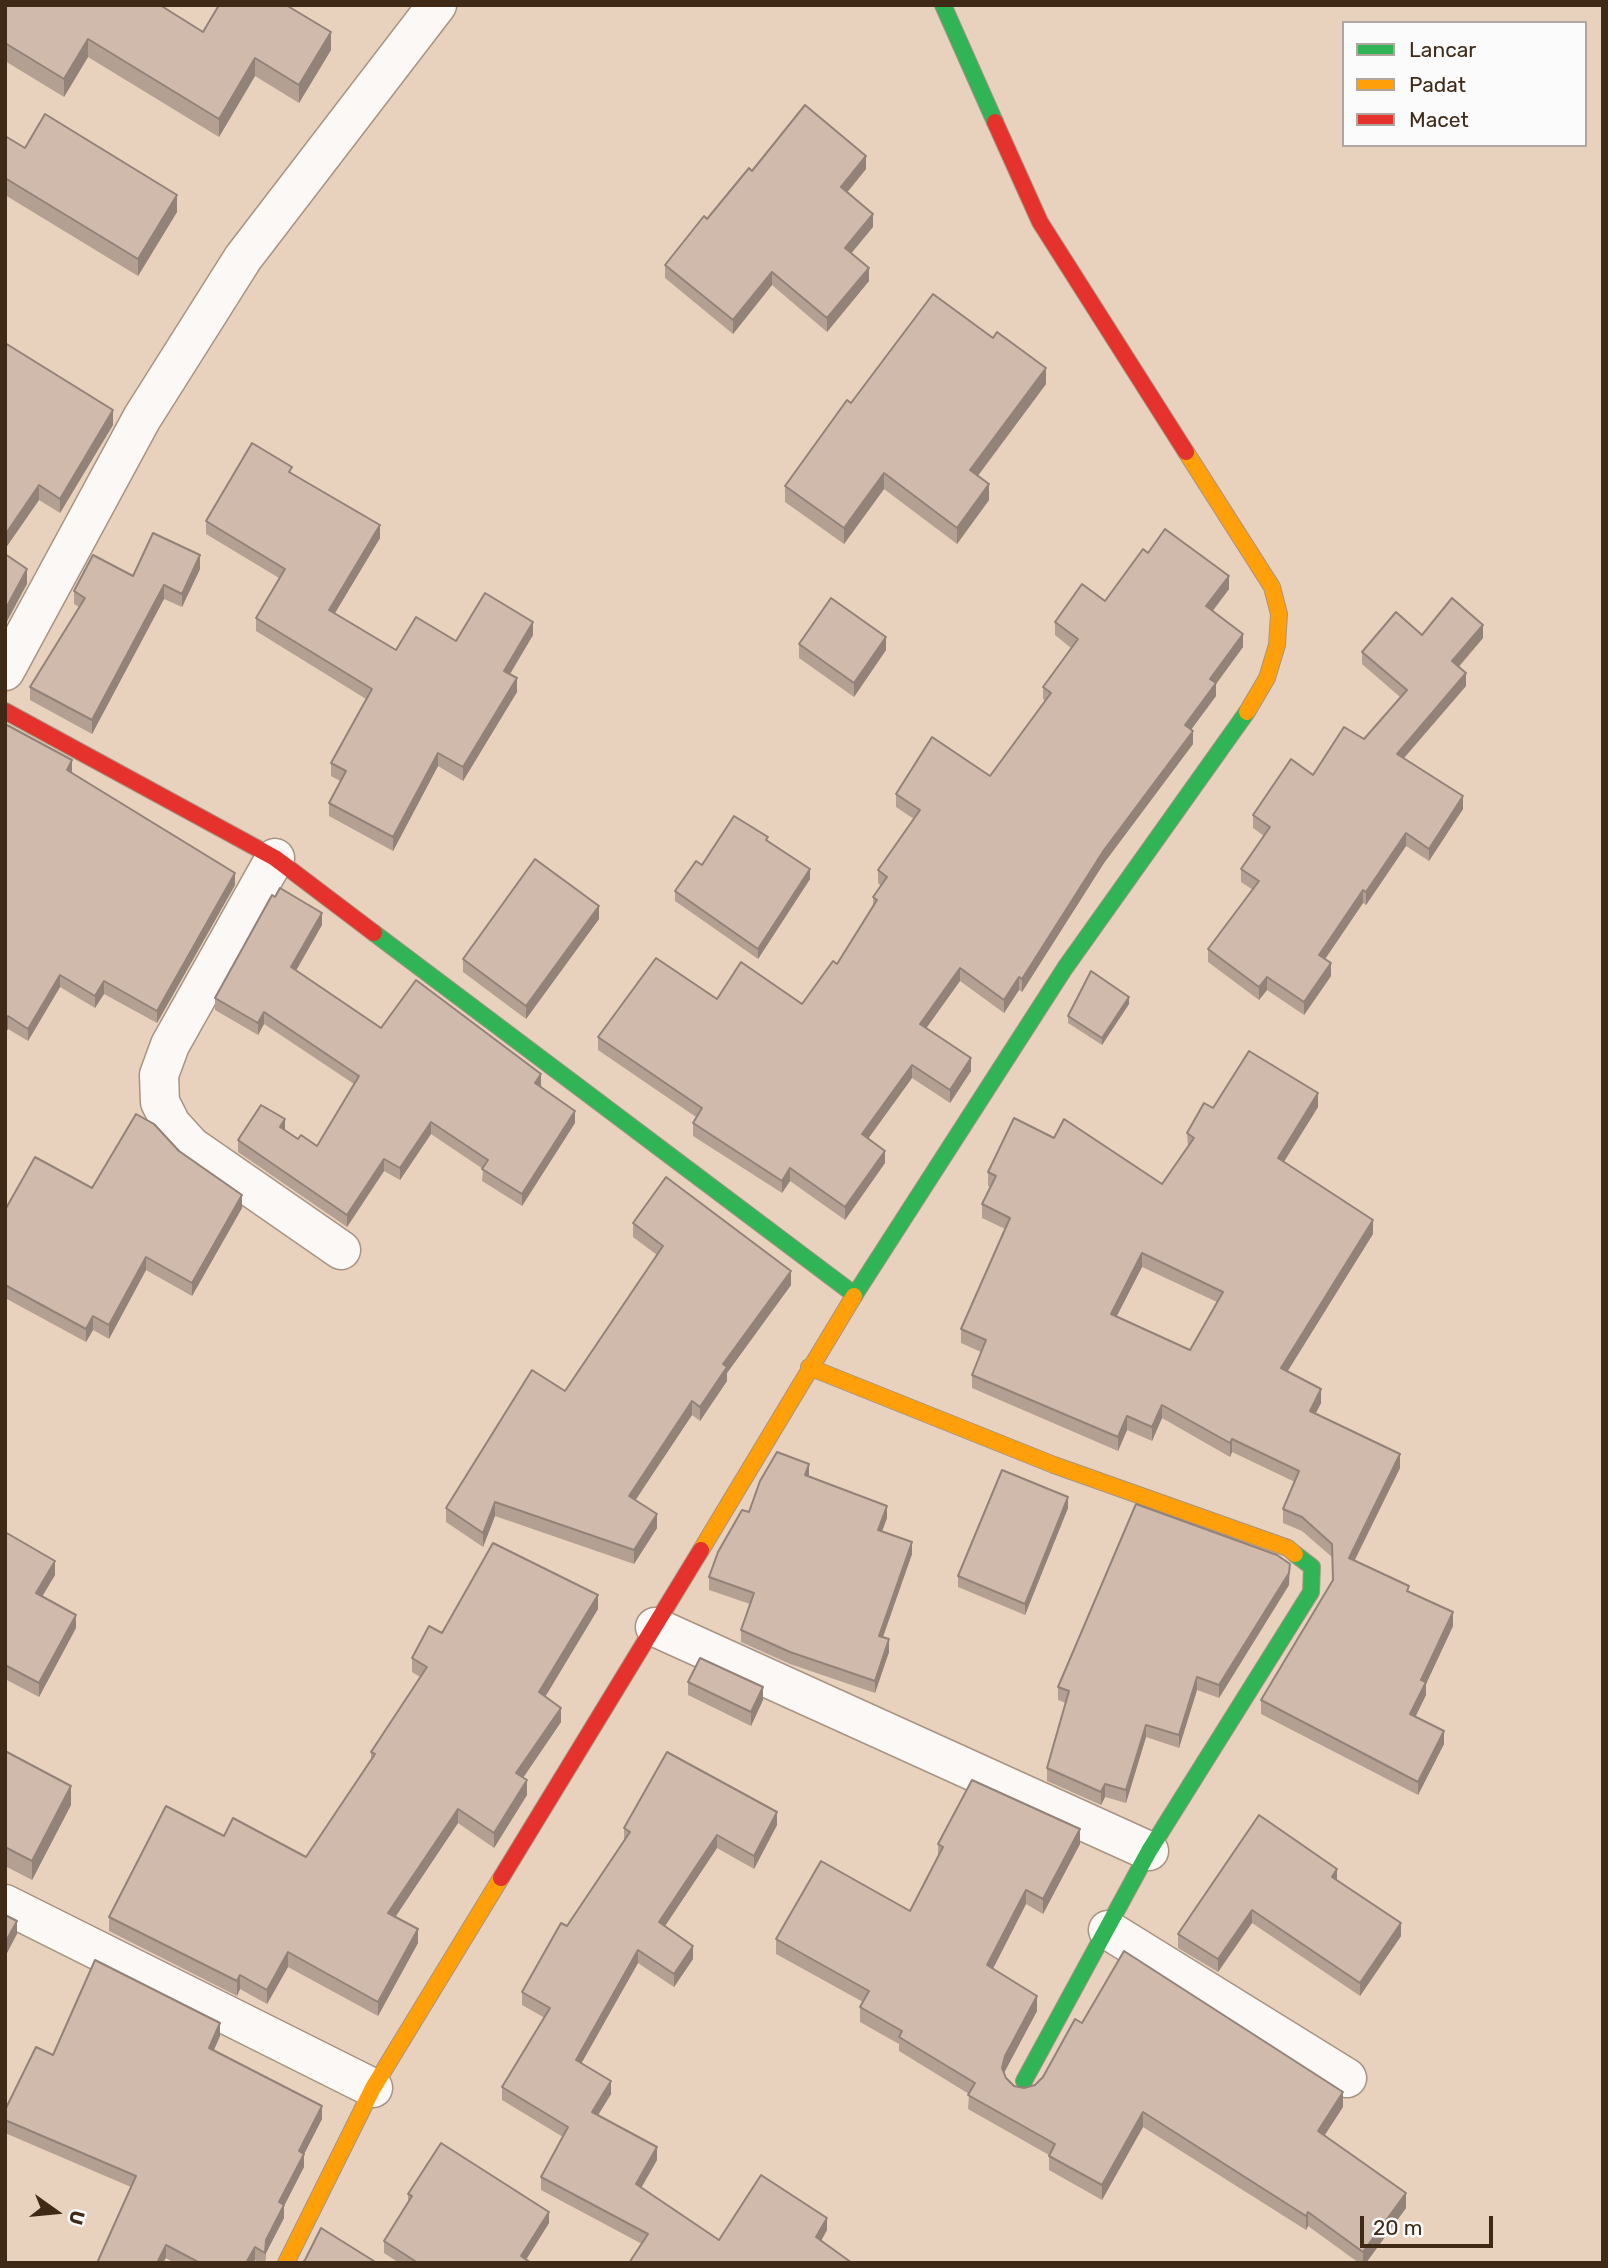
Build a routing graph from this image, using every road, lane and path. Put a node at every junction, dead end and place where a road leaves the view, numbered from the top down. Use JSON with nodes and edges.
{"nodes":[{"id":1,"x":437,"y":5,"type":"edge"},
{"id":2,"x":943,"y":5,"type":"edge"},
{"id":3,"x":5,"y":671,"type":"edge"},
{"id":4,"x":5,"y":711,"type":"edge"},
{"id":5,"x":275,"y":858,"type":"junction"},
{"id":6,"x":341,"y":1250,"type":"dead end"},
{"id":7,"x":855,"y":1294,"type":"junction"},
{"id":8,"x":809,"y":1367,"type":"junction"},
{"id":9,"x":655,"y":1627,"type":"junction"},
{"id":10,"x":1149,"y":1851,"type":"junction"},
{"id":11,"x":5,"y":1904,"type":"edge"},
{"id":12,"x":1108,"y":1930,"type":"junction"},
{"id":13,"x":1347,"y":2078,"type":"dead end"},
{"id":14,"x":1024,"y":2081,"type":"dead end"},
{"id":15,"x":373,"y":2088,"type":"junction"},
{"id":16,"x":286,"y":2263,"type":"edge"}],
"edges":[{"from":1,"to":3,"type":"street"},
{"from":2,"to":7,"type":"street"},
{"from":4,"to":5,"type":"street"},
{"from":5,"to":6,"type":"street"},
{"from":5,"to":7,"type":"street"},
{"from":7,"to":8,"type":"street"},
{"from":8,"to":9,"type":"street"},
{"from":8,"to":10,"type":"street"},
{"from":9,"to":10,"type":"street"},
{"from":9,"to":15,"type":"street"},
{"from":10,"to":12,"type":"street"},
{"from":11,"to":15,"type":"street"},
{"from":12,"to":13,"type":"street"},
{"from":12,"to":14,"type":"street"},
{"from":15,"to":16,"type":"street"}]}
